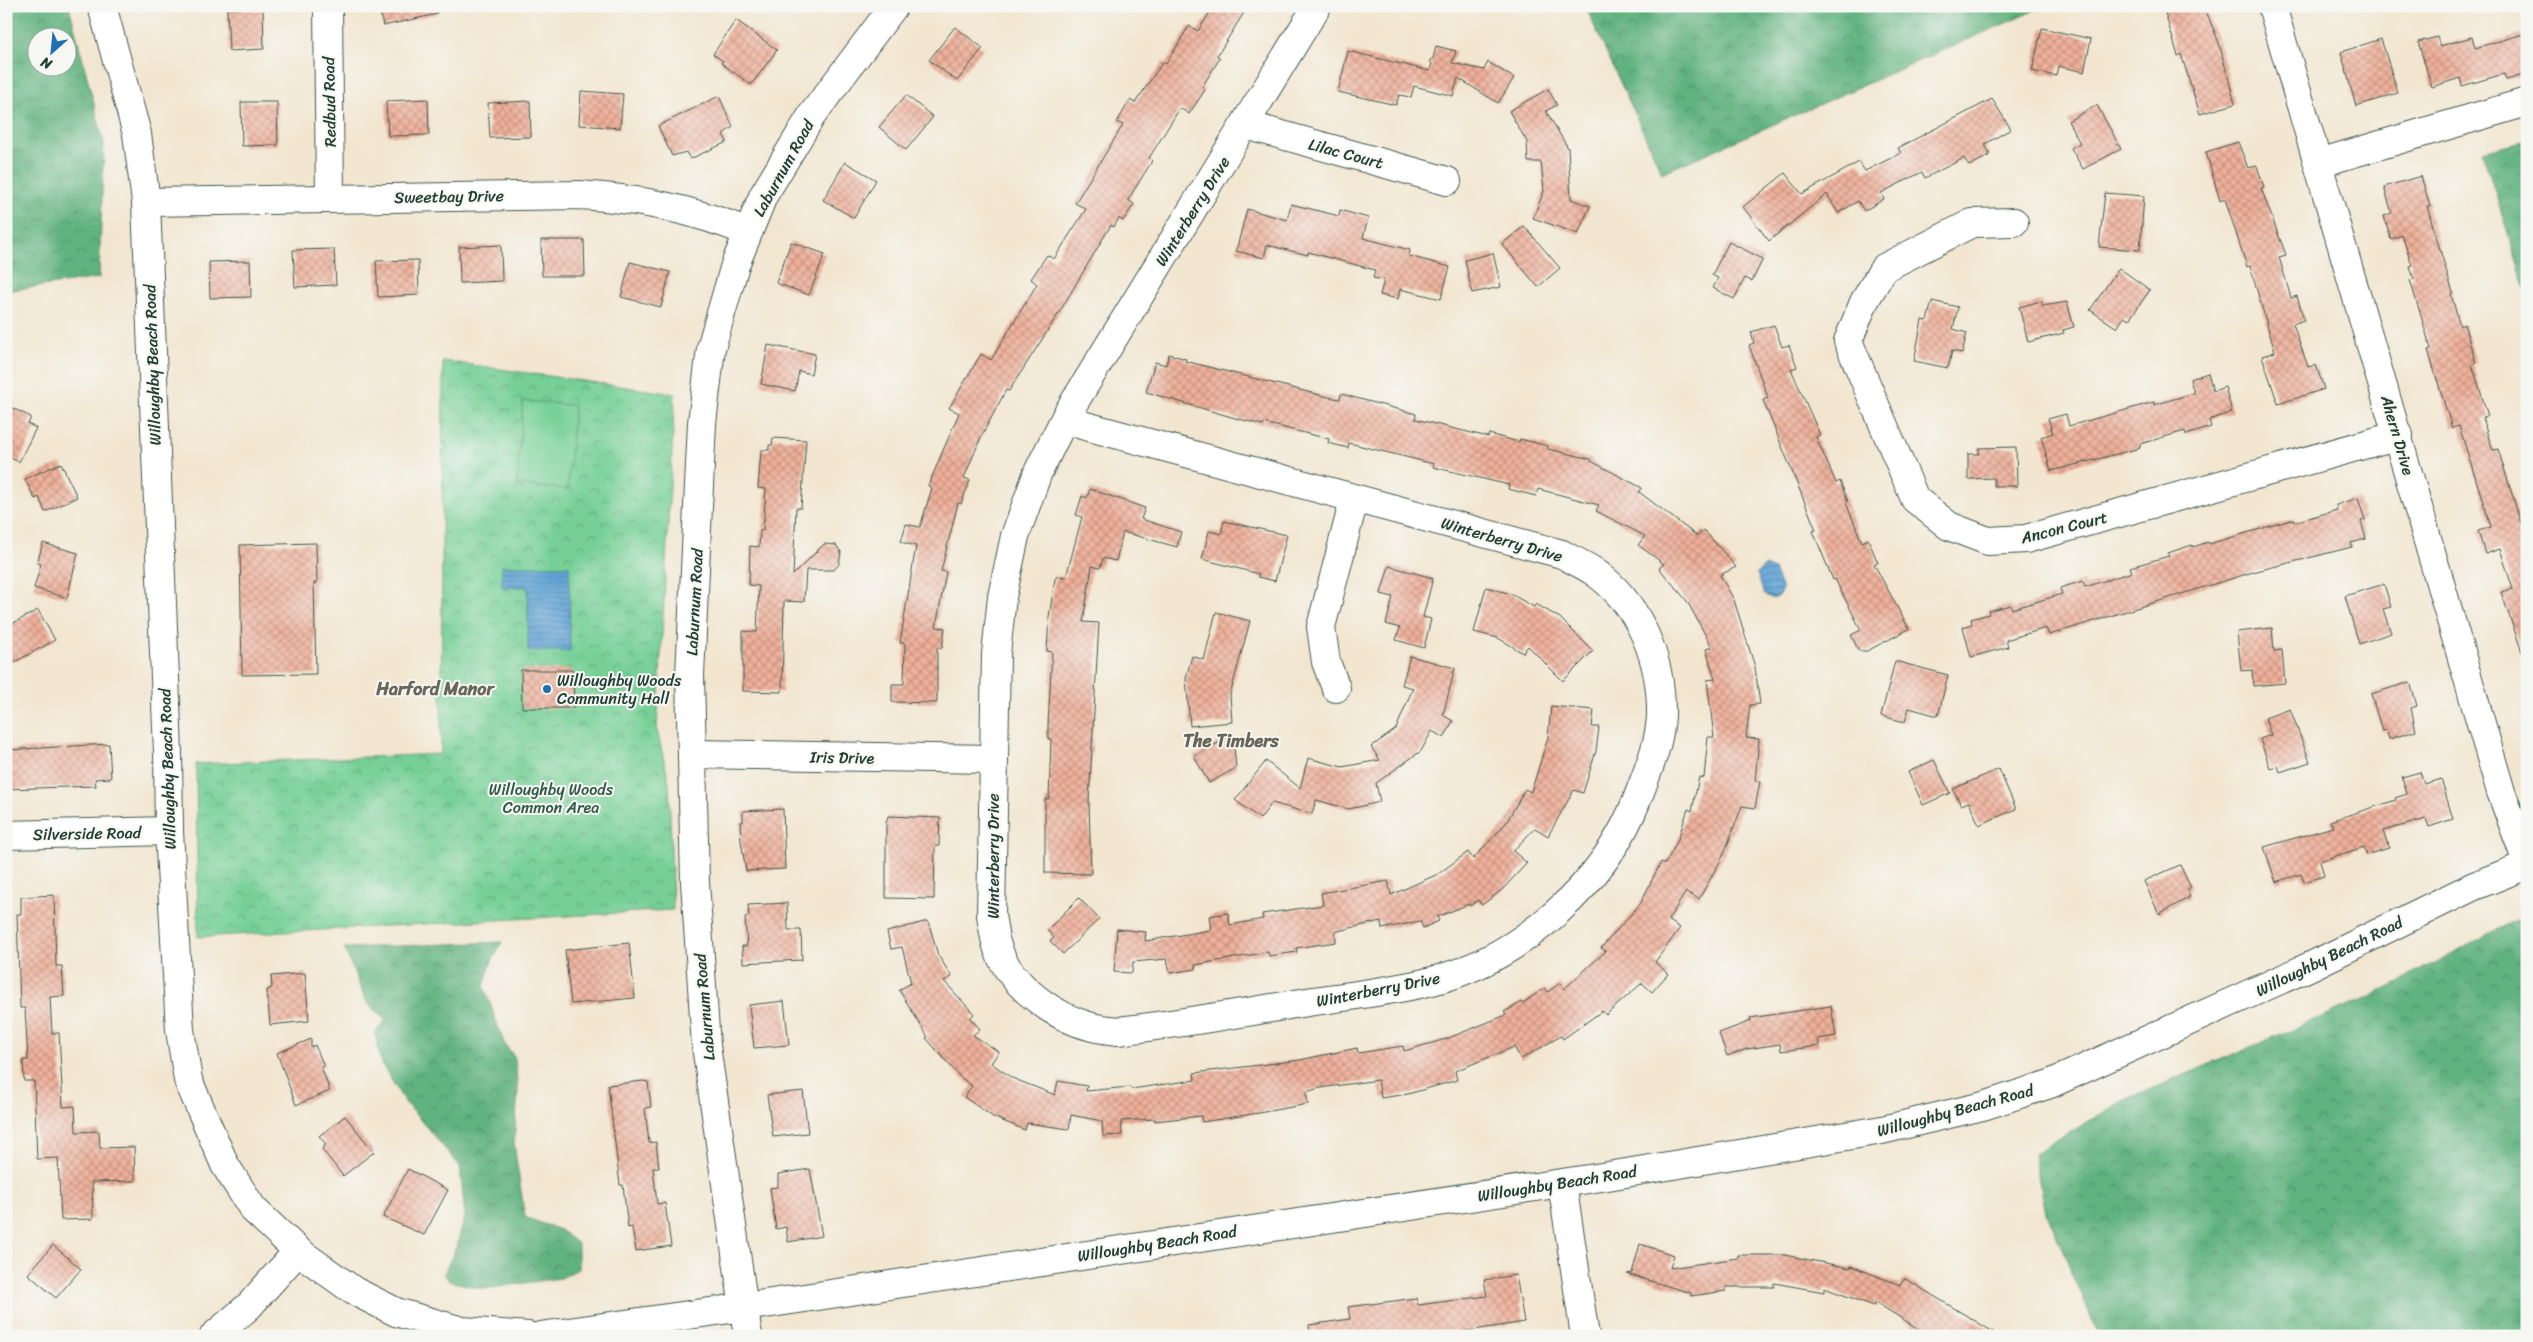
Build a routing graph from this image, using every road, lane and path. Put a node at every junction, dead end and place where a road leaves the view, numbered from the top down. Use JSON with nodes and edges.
{"nodes":[{"id":1,"x":102,"y":6,"type":"edge"},
{"id":2,"x":328,"y":6,"type":"edge"},
{"id":3,"x":894,"y":6,"type":"edge"},
{"id":4,"x":1317,"y":6,"type":"edge"},
{"id":5,"x":2272,"y":6,"type":"edge"},
{"id":6,"x":2527,"y":102,"type":"edge"},
{"id":7,"x":1246,"y":125,"type":"junction"},
{"id":8,"x":2318,"y":163,"type":"junction"},
{"id":9,"x":1447,"y":181,"type":"dead end"},
{"id":10,"x":330,"y":198,"type":"junction"},
{"id":11,"x":146,"y":202,"type":"junction"},
{"id":12,"x":2014,"y":222,"type":"dead end"},
{"id":13,"x":748,"y":232,"type":"junction"},
{"id":14,"x":1067,"y":414,"type":"junction"},
{"id":15,"x":2398,"y":435,"type":"junction"},
{"id":16,"x":1354,"y":500,"type":"junction"},
{"id":17,"x":1336,"y":688,"type":"dead end"},
{"id":18,"x":692,"y":754,"type":"junction"},
{"id":19,"x":993,"y":759,"type":"junction"},
{"id":20,"x":169,"y":832,"type":"junction"},
{"id":21,"x":6,"y":835,"type":"edge"},
{"id":22,"x":2527,"y":863,"type":"edge"},
{"id":23,"x":1562,"y":1183,"type":"junction"},
{"id":24,"x":298,"y":1251,"type":"junction"},
{"id":25,"x":745,"y":1307,"type":"junction"},
{"id":26,"x":214,"y":1336,"type":"edge"},
{"id":27,"x":528,"y":1336,"type":"edge"},
{"id":28,"x":540,"y":1336,"type":"edge"},
{"id":29,"x":748,"y":1336,"type":"edge"},
{"id":30,"x":1585,"y":1336,"type":"edge"}],
"edges":[{"from":1,"to":11,"type":"street","name":"Willoughby Beach Road"},
{"from":2,"to":10,"type":"street","name":"Redbud Road"},
{"from":3,"to":13,"type":"street","name":"Laburnum Road"},
{"from":4,"to":7,"type":"street","name":"Winterberry Drive"},
{"from":5,"to":8,"type":"street","name":"Ahern Drive"},
{"from":6,"to":8,"type":"street"},
{"from":7,"to":9,"type":"street","name":"Lilac Court"},
{"from":7,"to":14,"type":"street","name":"Winterberry Drive"},
{"from":8,"to":15,"type":"street","name":"Ahern Drive"},
{"from":10,"to":11,"type":"street","name":"Sweetbay Drive"},
{"from":10,"to":13,"type":"street","name":"Sweetbay Drive"},
{"from":11,"to":20,"type":"street","name":"Willoughby Beach Road"},
{"from":12,"to":15,"type":"street","name":"Ancon Court"},
{"from":13,"to":18,"type":"street","name":"Laburnum Road"},
{"from":14,"to":16,"type":"street","name":"Winterberry Drive"},
{"from":14,"to":19,"type":"street","name":"Winterberry Drive"},
{"from":15,"to":22,"type":"street","name":"Ahern Drive"},
{"from":16,"to":17,"type":"street"},
{"from":16,"to":19,"type":"street","name":"Winterberry Drive"},
{"from":18,"to":19,"type":"street","name":"Iris Drive"},
{"from":18,"to":25,"type":"street","name":"Laburnum Road"},
{"from":20,"to":21,"type":"street","name":"Silverside Road"},
{"from":20,"to":24,"type":"street","name":"Willoughby Beach Road"},
{"from":22,"to":23,"type":"street","name":"Willoughby Beach Road"},
{"from":23,"to":25,"type":"street","name":"Willoughby Beach Road"},
{"from":23,"to":30,"type":"street"},
{"from":24,"to":26,"type":"street"},
{"from":24,"to":27,"type":"street","name":"Willoughby Beach Road"},
{"from":25,"to":28,"type":"street","name":"Willoughby Beach Road"},
{"from":25,"to":29,"type":"street","name":"Laburnum Road"}]}
